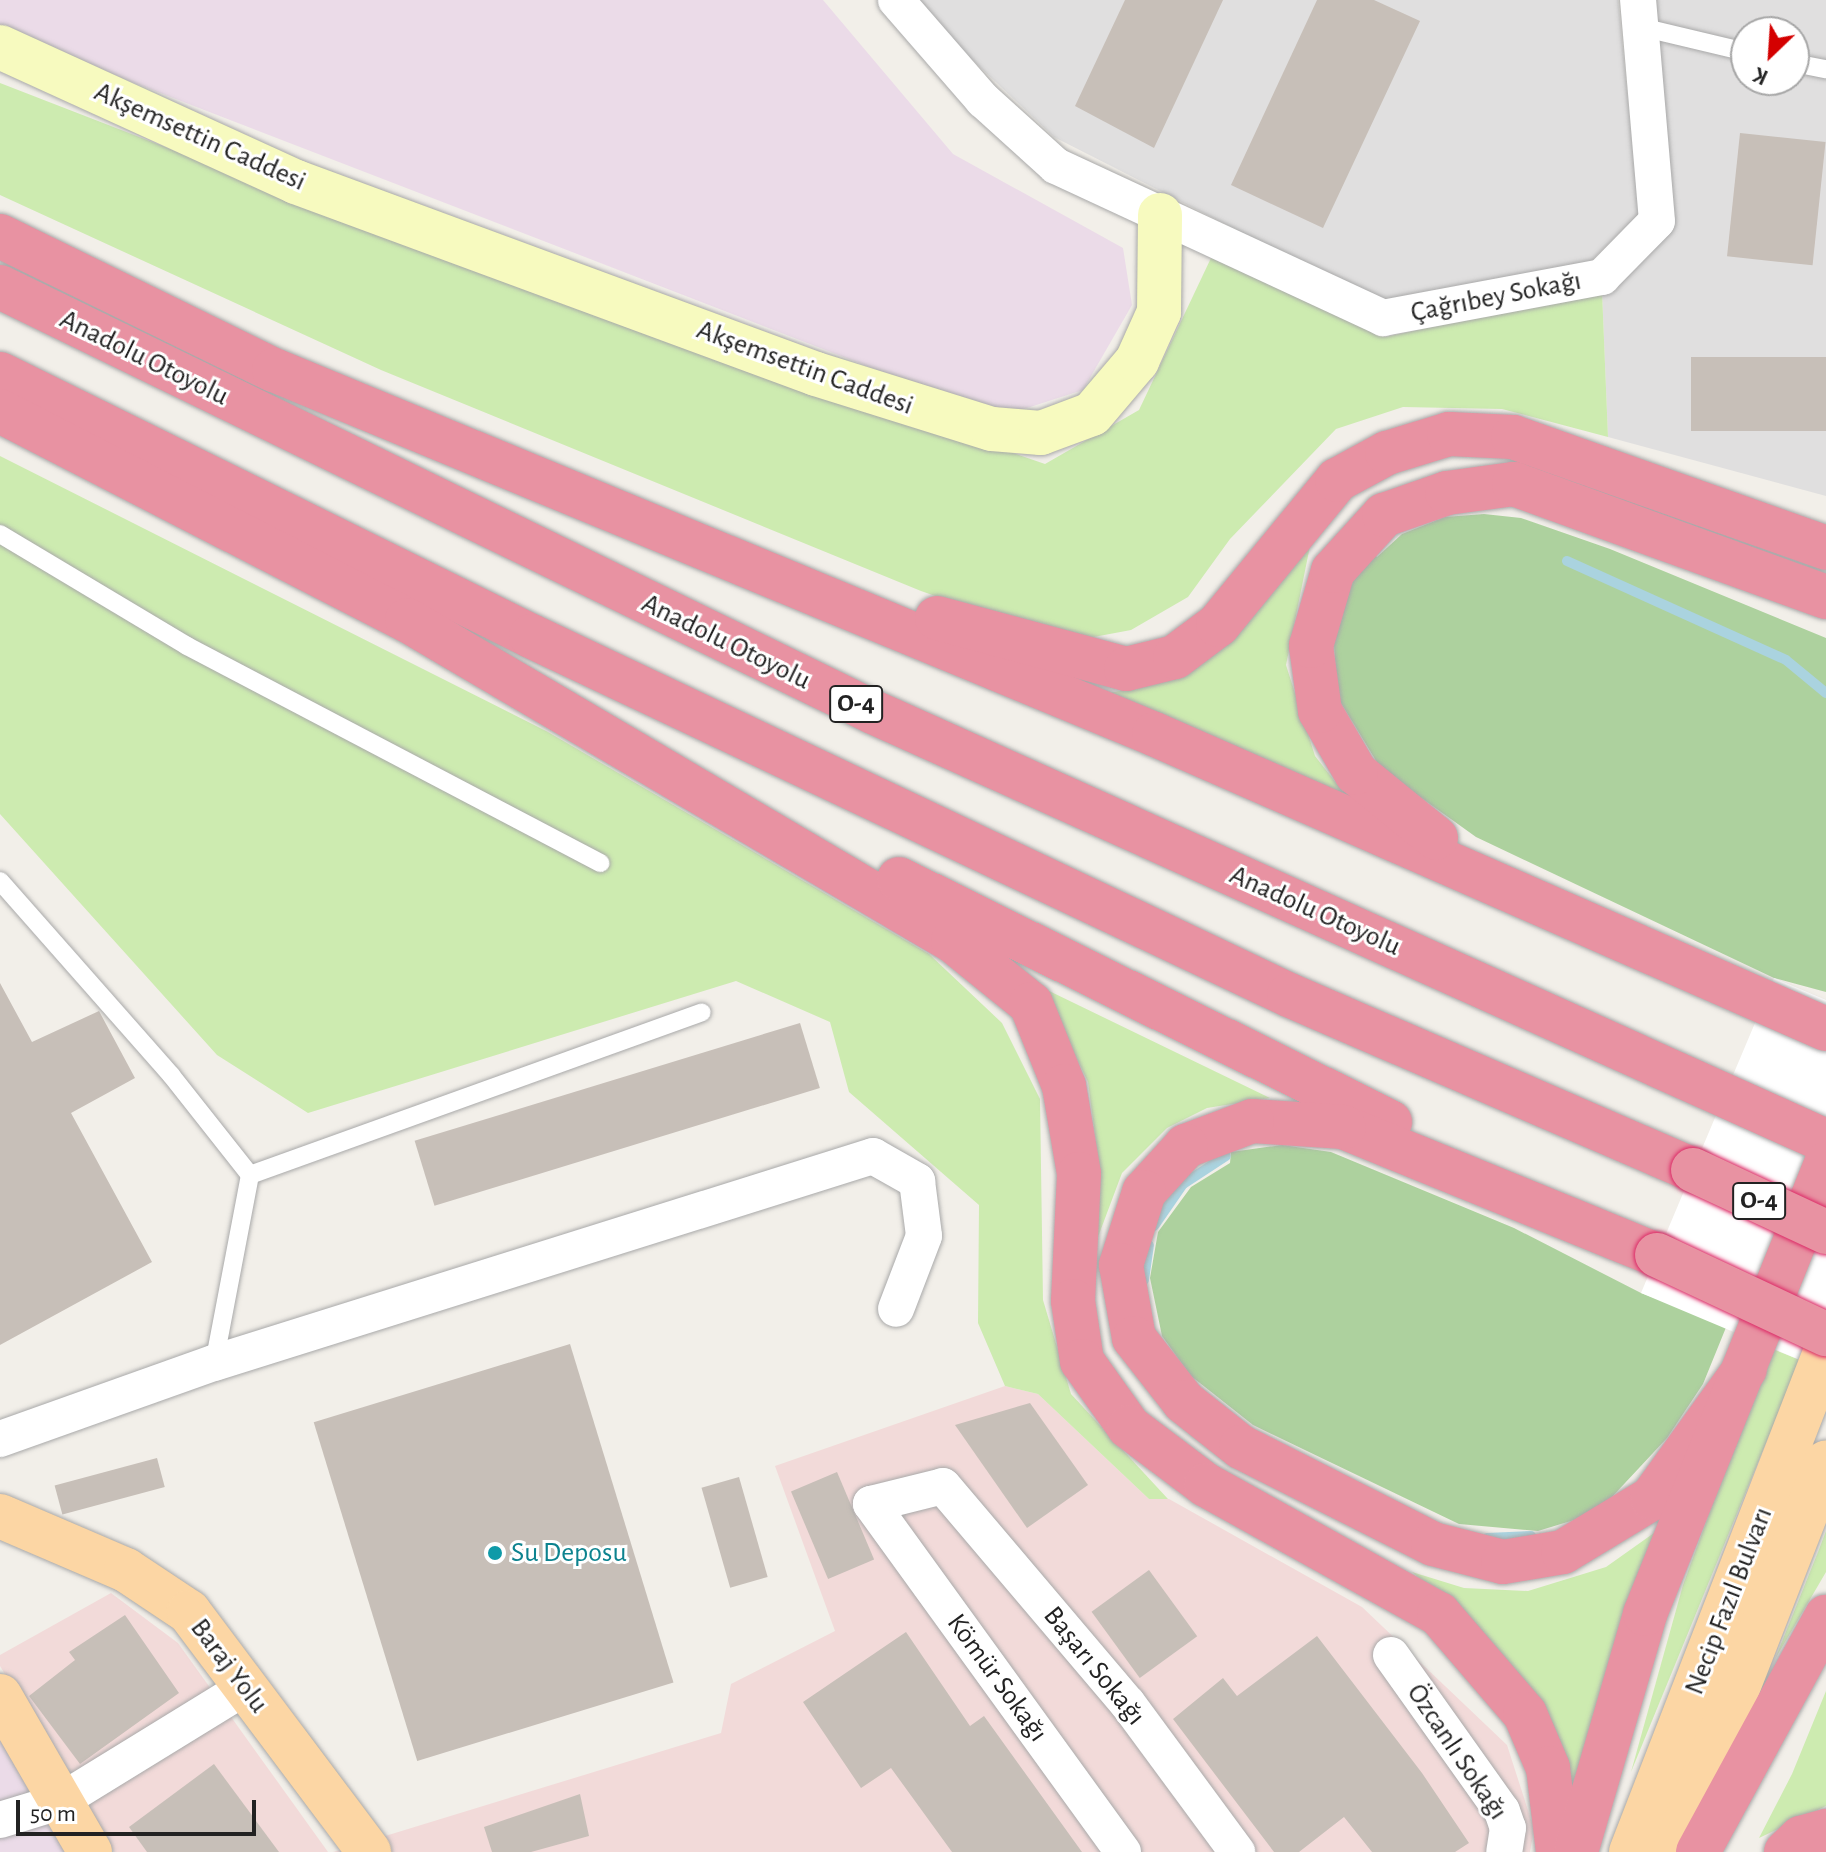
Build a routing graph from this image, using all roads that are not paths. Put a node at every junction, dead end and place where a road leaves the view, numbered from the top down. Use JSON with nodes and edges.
{"nodes":[{"id":1,"x":896,"y":0,"type":"edge"},
{"id":2,"x":1639,"y":13,"type":"edge"},
{"id":3,"x":1730,"y":46,"type":"edge"},
{"id":4,"x":0,"y":47,"type":"edge"},
{"id":5,"x":1160,"y":215,"type":"junction"},
{"id":6,"x":0,"y":236,"type":"edge"},
{"id":7,"x":0,"y":287,"type":"edge"},
{"id":8,"x":0,"y":374,"type":"edge"},
{"id":9,"x":0,"y":411,"type":"edge"},
{"id":10,"x":0,"y":534,"type":"edge"},
{"id":11,"x":680,"y":539,"type":"junction"},
{"id":12,"x":1826,"y":548,"type":"edge"},
{"id":13,"x":1826,"y":597,"type":"edge"},
{"id":14,"x":582,"y":721,"type":"junction"},
{"id":15,"x":600,"y":863,"type":"dead end"},
{"id":16,"x":0,"y":881,"type":"edge"},
{"id":17,"x":1764,"y":1001,"type":"junction"},
{"id":18,"x":702,"y":1012,"type":"dead end"},
{"id":19,"x":1826,"y":1029,"type":"edge"},
{"id":20,"x":1826,"y":1141,"type":"edge"},
{"id":21,"x":1826,"y":1164,"type":"edge"},
{"id":22,"x":250,"y":1175,"type":"junction"},
{"id":23,"x":1826,"y":1232,"type":"edge"},
{"id":24,"x":1657,"y":1255,"type":"junction"},
{"id":25,"x":896,"y":1309,"type":"dead end"},
{"id":26,"x":1826,"y":1334,"type":"edge"},
{"id":27,"x":1826,"y":1350,"type":"edge"},
{"id":28,"x":214,"y":1363,"type":"junction"},
{"id":29,"x":1745,"y":1369,"type":"junction"},
{"id":30,"x":0,"y":1439,"type":"edge"},
{"id":31,"x":1826,"y":1463,"type":"edge"},
{"id":32,"x":871,"y":1504,"type":"joint"},
{"id":33,"x":0,"y":1516,"type":"edge"},
{"id":34,"x":1826,"y":1617,"type":"edge"},
{"id":35,"x":1391,"y":1655,"type":"dead end"},
{"id":36,"x":246,"y":1687,"type":"junction"},
{"id":37,"x":0,"y":1696,"type":"edge"},
{"id":38,"x":59,"y":1802,"type":"junction"},
{"id":39,"x":0,"y":1820,"type":"edge"},
{"id":40,"x":1826,"y":1831,"type":"edge"},
{"id":41,"x":90,"y":1852,"type":"edge"},
{"id":42,"x":369,"y":1852,"type":"edge"},
{"id":43,"x":1123,"y":1852,"type":"edge"},
{"id":44,"x":1237,"y":1852,"type":"edge"},
{"id":45,"x":1504,"y":1852,"type":"edge"},
{"id":46,"x":1558,"y":1852,"type":"edge"},
{"id":47,"x":1576,"y":1852,"type":"edge"},
{"id":48,"x":1631,"y":1852,"type":"edge"},
{"id":49,"x":1674,"y":1852,"type":"edge"},
{"id":50,"x":1698,"y":1852,"type":"edge"},
{"id":51,"x":1786,"y":1852,"type":"edge"}],
"edges":[{"from":1,"to":5,"type":"street"},
{"from":2,"to":3,"type":"lane"},
{"from":2,"to":5,"type":"street","name":"Çağrıbey Sokağı"},
{"from":4,"to":5,"type":"main road","name":"Akşemsettin Caddesi"},
{"from":6,"to":11,"type":"highway"},
{"from":7,"to":20,"type":"highway","name":"Anadolu Otoyolu","number":"O-4"},
{"from":8,"to":23,"type":"highway","number":"O-4","bridge":true},
{"from":9,"to":14,"type":"highway"},
{"from":10,"to":15,"type":"lane"},
{"from":11,"to":12,"type":"highway"},
{"from":11,"to":17,"type":"highway"},
{"from":13,"to":17,"type":"highway"},
{"from":14,"to":24,"type":"highway"},
{"from":14,"to":46,"type":"highway"},
{"from":16,"to":22,"type":"lane"},
{"from":17,"to":19,"type":"highway"},
{"from":18,"to":22,"type":"lane"},
{"from":21,"to":29,"type":"highway"},
{"from":22,"to":28,"type":"lane"},
{"from":24,"to":26,"type":"highway","bridge":true},
{"from":24,"to":29,"type":"highway"},
{"from":25,"to":28,"type":"street"},
{"from":27,"to":48,"type":"main road","name":"Necip Fazıl Bulvarı"},
{"from":28,"to":30,"type":"street"},
{"from":29,"to":47,"type":"highway"},
{"from":31,"to":49,"type":"main road","name":"Necip Fazıl Bulvarı"},
{"from":32,"to":43,"type":"street","name":"Kömür Sokağı"},
{"from":32,"to":44,"type":"street","name":"Başarı Sokağı"},
{"from":33,"to":36,"type":"main road","name":"Baraj Yolu"},
{"from":34,"to":50,"type":"highway"},
{"from":35,"to":45,"type":"street","name":"Özcanlı Sokağı"},
{"from":36,"to":38,"type":"street"},
{"from":36,"to":42,"type":"main road","name":"Baraj Yolu"},
{"from":37,"to":38,"type":"main road"},
{"from":38,"to":39,"type":"street"},
{"from":38,"to":41,"type":"main road"},
{"from":40,"to":51,"type":"highway"}]}
